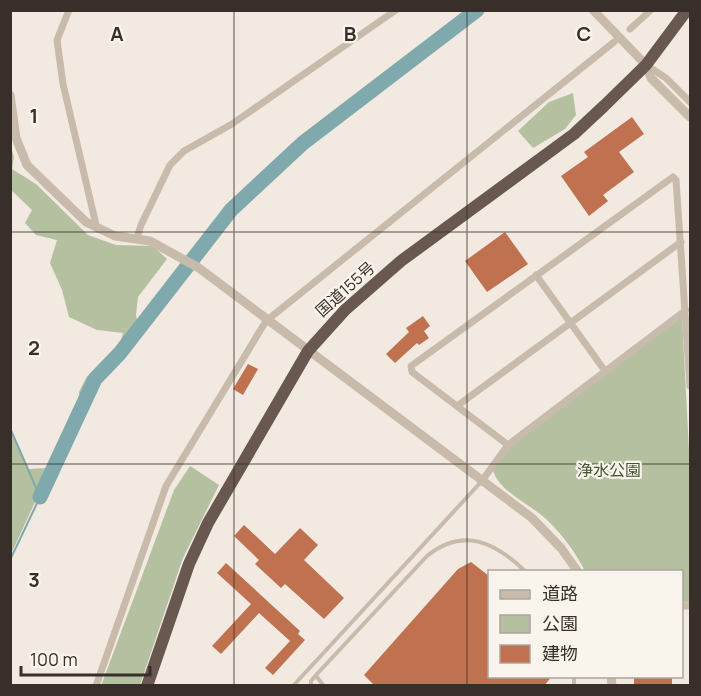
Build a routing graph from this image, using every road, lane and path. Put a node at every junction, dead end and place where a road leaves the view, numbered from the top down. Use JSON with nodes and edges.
{"nodes":[{"id":1,"x":69,"y":10,"type":"edge"},
{"id":2,"x":396,"y":10,"type":"edge"},
{"id":3,"x":593,"y":10,"type":"edge"},
{"id":4,"x":651,"y":10,"type":"edge"},
{"id":5,"x":687,"y":10,"type":"edge"},
{"id":6,"x":630,"y":29,"type":"dead end"},
{"id":7,"x":614,"y":42,"type":"dead end"},
{"id":8,"x":646,"y":65,"type":"junction"},
{"id":9,"x":10,"y":95,"type":"edge"},
{"id":10,"x":690,"y":102,"type":"edge"},
{"id":11,"x":690,"y":117,"type":"edge"},
{"id":12,"x":97,"y":229,"type":"junction"},
{"id":13,"x":137,"y":238,"type":"junction"},
{"id":14,"x":681,"y":242,"type":"junction"},
{"id":15,"x":536,"y":275,"type":"junction"},
{"id":16,"x":686,"y":310,"type":"junction"},
{"id":17,"x":266,"y":321,"type":"junction"},
{"id":18,"x":571,"y":323,"type":"junction"},
{"id":19,"x":308,"y":351,"type":"junction"},
{"id":20,"x":605,"y":371,"type":"junction"},
{"id":21,"x":690,"y":386,"type":"edge"},
{"id":22,"x":457,"y":406,"type":"junction"},
{"id":23,"x":508,"y":445,"type":"junction"},
{"id":24,"x":481,"y":482,"type":"junction"},
{"id":25,"x":524,"y":570,"type":"edge"},
{"id":26,"x":577,"y":570,"type":"edge"},
{"id":27,"x":316,"y":676,"type":"junction"},
{"id":28,"x":96,"y":686,"type":"edge"},
{"id":29,"x":147,"y":686,"type":"edge"},
{"id":30,"x":293,"y":686,"type":"edge"},
{"id":31,"x":311,"y":686,"type":"edge"},
{"id":32,"x":324,"y":686,"type":"edge"}],
"edges":[{"from":1,"to":12,"type":"street"},
{"from":2,"to":13,"type":"street"},
{"from":3,"to":8,"type":"street"},
{"from":4,"to":6,"type":"street"},
{"from":5,"to":8,"type":"highway","name":"国道155号"},
{"from":7,"to":17,"type":"street"},
{"from":8,"to":10,"type":"street"},
{"from":8,"to":11,"type":"street"},
{"from":8,"to":19,"type":"highway","name":"国道155号"},
{"from":9,"to":12,"type":"street"},
{"from":12,"to":13,"type":"street"},
{"from":13,"to":17,"type":"street"},
{"from":14,"to":15,"type":"street"},
{"from":14,"to":16,"type":"street"},
{"from":14,"to":18,"type":"street"},
{"from":15,"to":18,"type":"street"},
{"from":15,"to":22,"type":"street"},
{"from":16,"to":20,"type":"street"},
{"from":16,"to":21,"type":"street"},
{"from":17,"to":19,"type":"street"},
{"from":17,"to":28,"type":"street"},
{"from":18,"to":20,"type":"street"},
{"from":18,"to":22,"type":"street"},
{"from":19,"to":24,"type":"street"},
{"from":19,"to":29,"type":"highway","name":"国道155号"},
{"from":20,"to":23,"type":"street"},
{"from":22,"to":23,"type":"street"},
{"from":23,"to":24,"type":"street"},
{"from":24,"to":26,"type":"street"},
{"from":24,"to":30,"type":"lane"},
{"from":25,"to":27,"type":"lane"},
{"from":27,"to":31,"type":"lane"},
{"from":27,"to":32,"type":"lane"}]}
